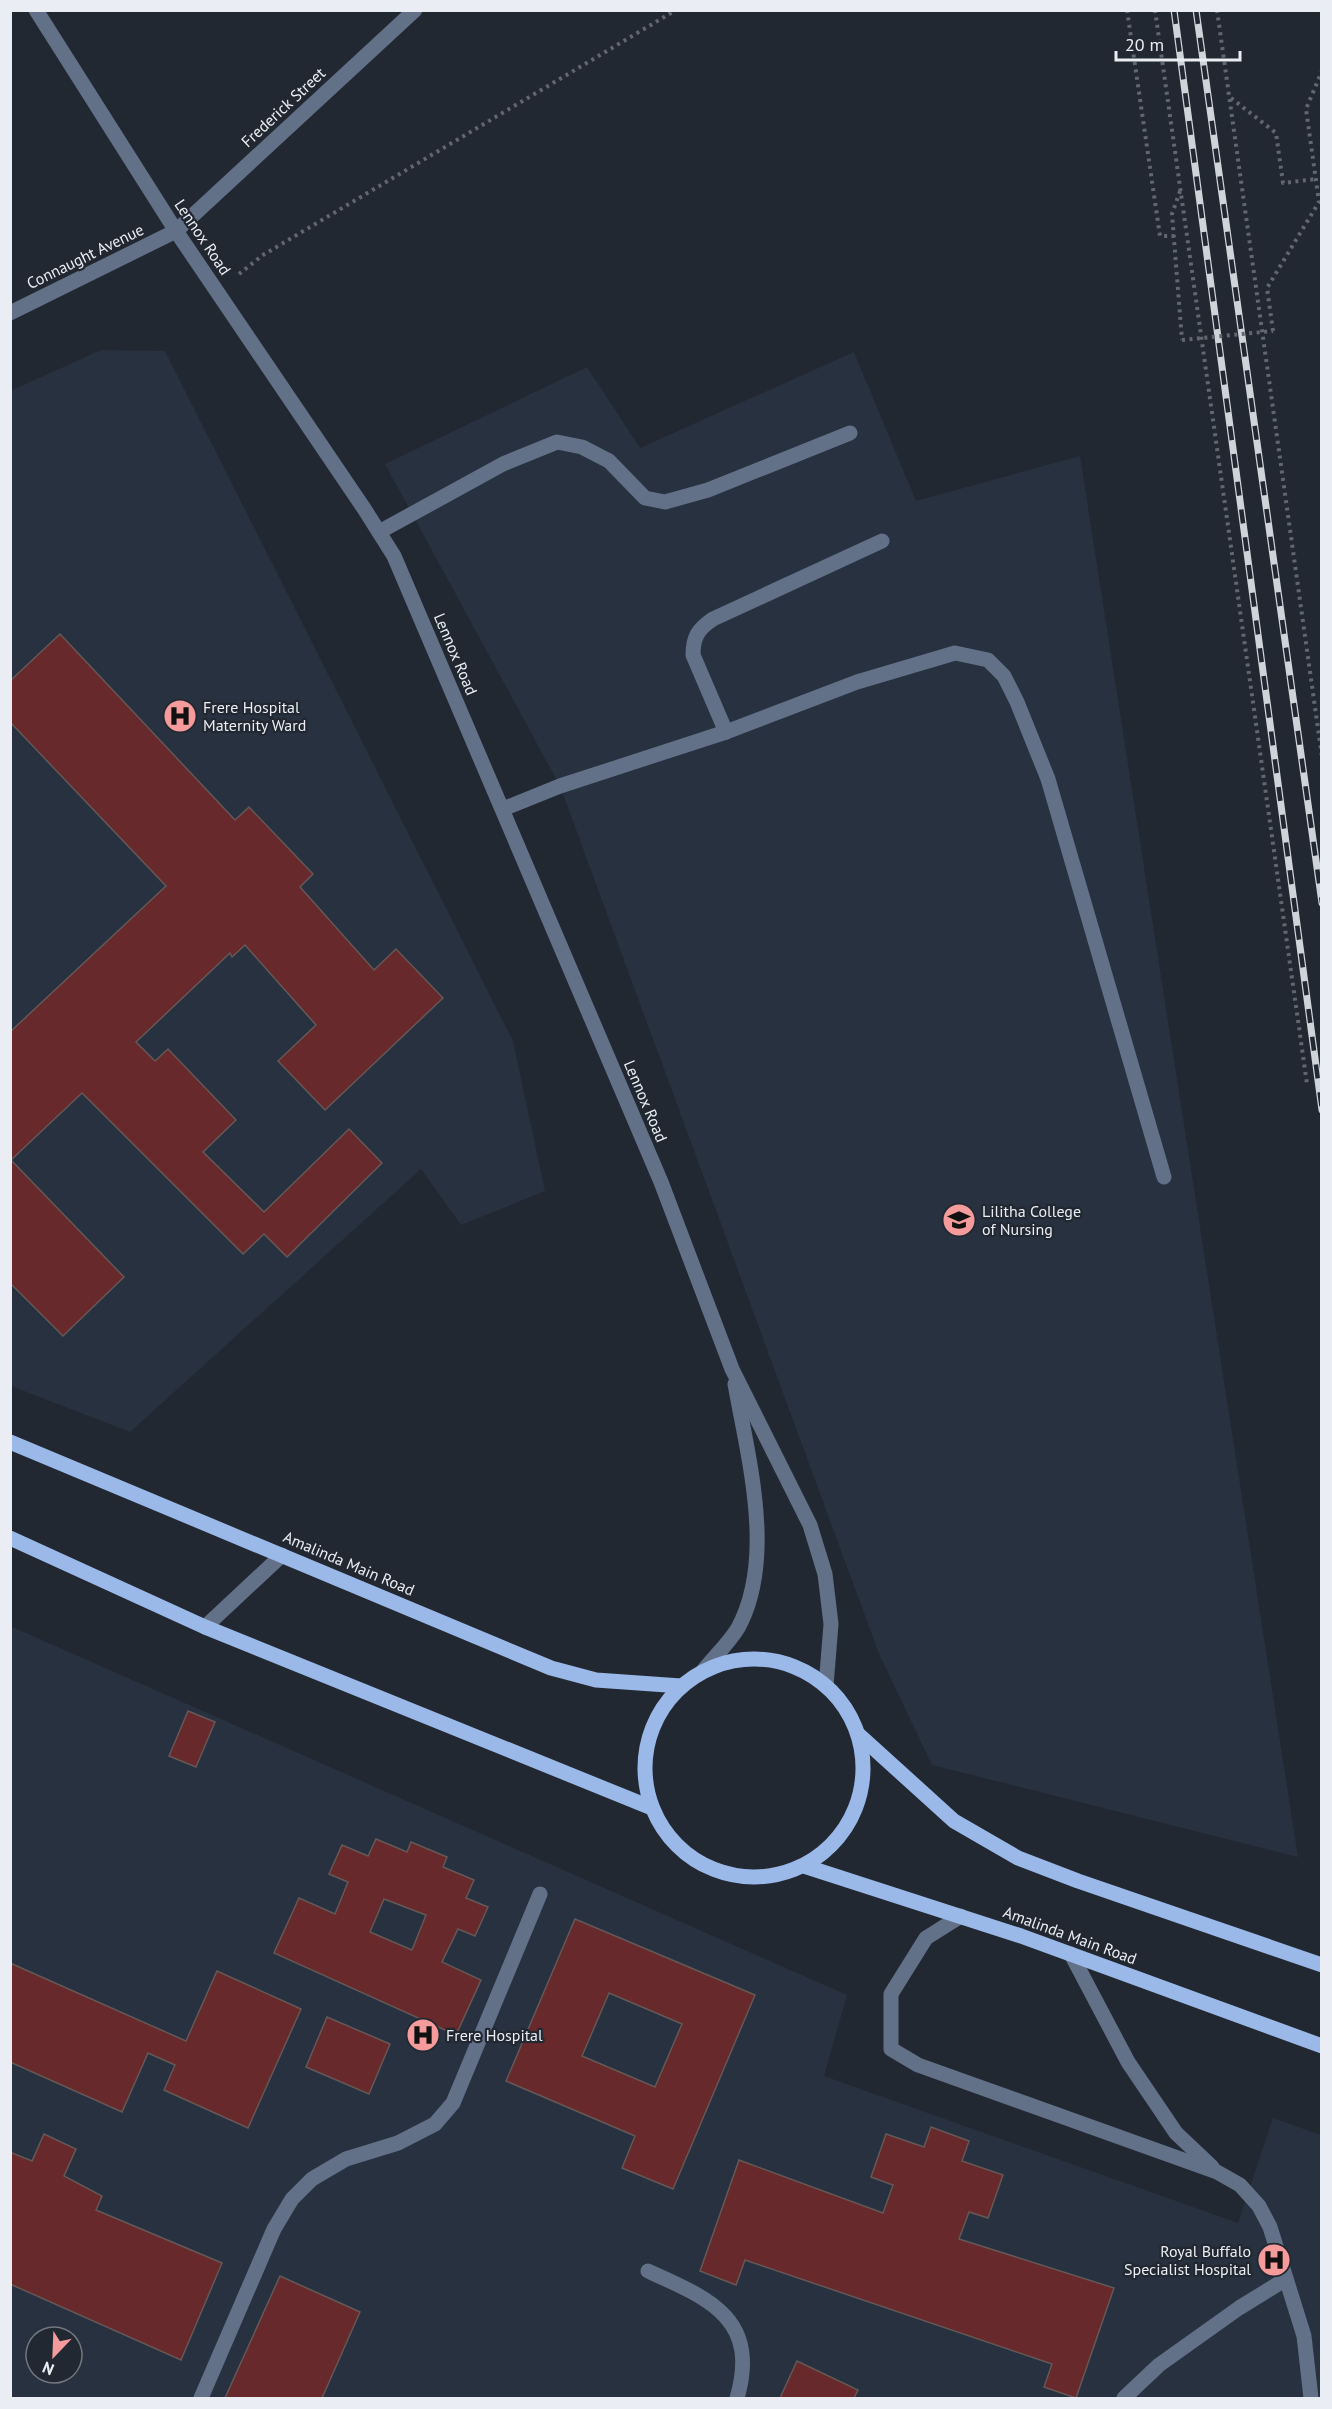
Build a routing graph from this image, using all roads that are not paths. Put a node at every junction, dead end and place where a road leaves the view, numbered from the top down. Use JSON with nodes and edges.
{"nodes":[{"id":1,"x":36,"y":10,"type":"edge"},
{"id":2,"x":415,"y":10,"type":"edge"},
{"id":3,"x":176,"y":231,"type":"junction"},
{"id":4,"x":10,"y":313,"type":"edge"},
{"id":5,"x":850,"y":433,"type":"dead end"},
{"id":6,"x":379,"y":532,"type":"junction"},
{"id":7,"x":882,"y":541,"type":"dead end"},
{"id":8,"x":726,"y":732,"type":"junction"},
{"id":9,"x":502,"y":809,"type":"junction"},
{"id":10,"x":1164,"y":1177,"type":"dead end"},
{"id":11,"x":732,"y":1369,"type":"junction"},
{"id":12,"x":10,"y":1442,"type":"edge"},
{"id":13,"x":10,"y":1538,"type":"edge"},
{"id":14,"x":282,"y":1555,"type":"junction"},
{"id":15,"x":205,"y":1627,"type":"junction"},
{"id":16,"x":703,"y":1671,"type":"junction"},
{"id":17,"x":681,"y":1686,"type":"junction"},
{"id":18,"x":826,"y":1686,"type":"junction"},
{"id":19,"x":858,"y":1734,"type":"junction"},
{"id":20,"x":652,"y":1808,"type":"junction"},
{"id":21,"x":804,"y":1866,"type":"junction"},
{"id":22,"x":540,"y":1894,"type":"dead end"},
{"id":23,"x":961,"y":1916,"type":"junction"},
{"id":24,"x":1071,"y":1954,"type":"junction"},
{"id":25,"x":1322,"y":1965,"type":"edge"},
{"id":26,"x":1322,"y":2046,"type":"edge"},
{"id":27,"x":1216,"y":2172,"type":"junction"},
{"id":28,"x":648,"y":2271,"type":"dead end"},
{"id":29,"x":1286,"y":2279,"type":"junction"},
{"id":30,"x":201,"y":2398,"type":"edge"},
{"id":31,"x":737,"y":2398,"type":"edge"},
{"id":32,"x":1124,"y":2398,"type":"edge"},
{"id":33,"x":1311,"y":2398,"type":"edge"}],
"edges":[{"from":1,"to":3,"type":"street","name":"Lennox Road"},
{"from":2,"to":3,"type":"street","name":"Frederick Street"},
{"from":3,"to":4,"type":"street","name":"Connaught Avenue"},
{"from":3,"to":6,"type":"street","name":"Lennox Road"},
{"from":5,"to":6,"type":"street"},
{"from":6,"to":9,"type":"street","name":"Lennox Road"},
{"from":7,"to":8,"type":"street"},
{"from":8,"to":9,"type":"street"},
{"from":8,"to":10,"type":"street"},
{"from":9,"to":11,"type":"street","name":"Lennox Road"},
{"from":11,"to":16,"type":"street","name":"Lennox Road"},
{"from":11,"to":18,"type":"street","name":"Lennox Road"},
{"from":12,"to":14,"type":"main road","name":"Amalinda Main Road"},
{"from":13,"to":15,"type":"main road"},
{"from":14,"to":15,"type":"street"},
{"from":14,"to":17,"type":"main road","name":"Amalinda Main Road"},
{"from":15,"to":20,"type":"main road"},
{"from":16,"to":17,"type":"main road"},
{"from":16,"to":18,"type":"main road"},
{"from":17,"to":20,"type":"main road"},
{"from":18,"to":19,"type":"main road"},
{"from":19,"to":21,"type":"main road"},
{"from":19,"to":25,"type":"main road"},
{"from":20,"to":21,"type":"main road"},
{"from":21,"to":23,"type":"main road","name":"Amalinda Main Road"},
{"from":22,"to":30,"type":"street"},
{"from":23,"to":24,"type":"main road","name":"Amalinda Main Road"},
{"from":23,"to":27,"type":"street"},
{"from":24,"to":26,"type":"main road","name":"Amalinda Main Road"},
{"from":24,"to":27,"type":"street"},
{"from":27,"to":29,"type":"street"},
{"from":28,"to":31,"type":"street"},
{"from":29,"to":32,"type":"street"},
{"from":29,"to":33,"type":"street"}]}
